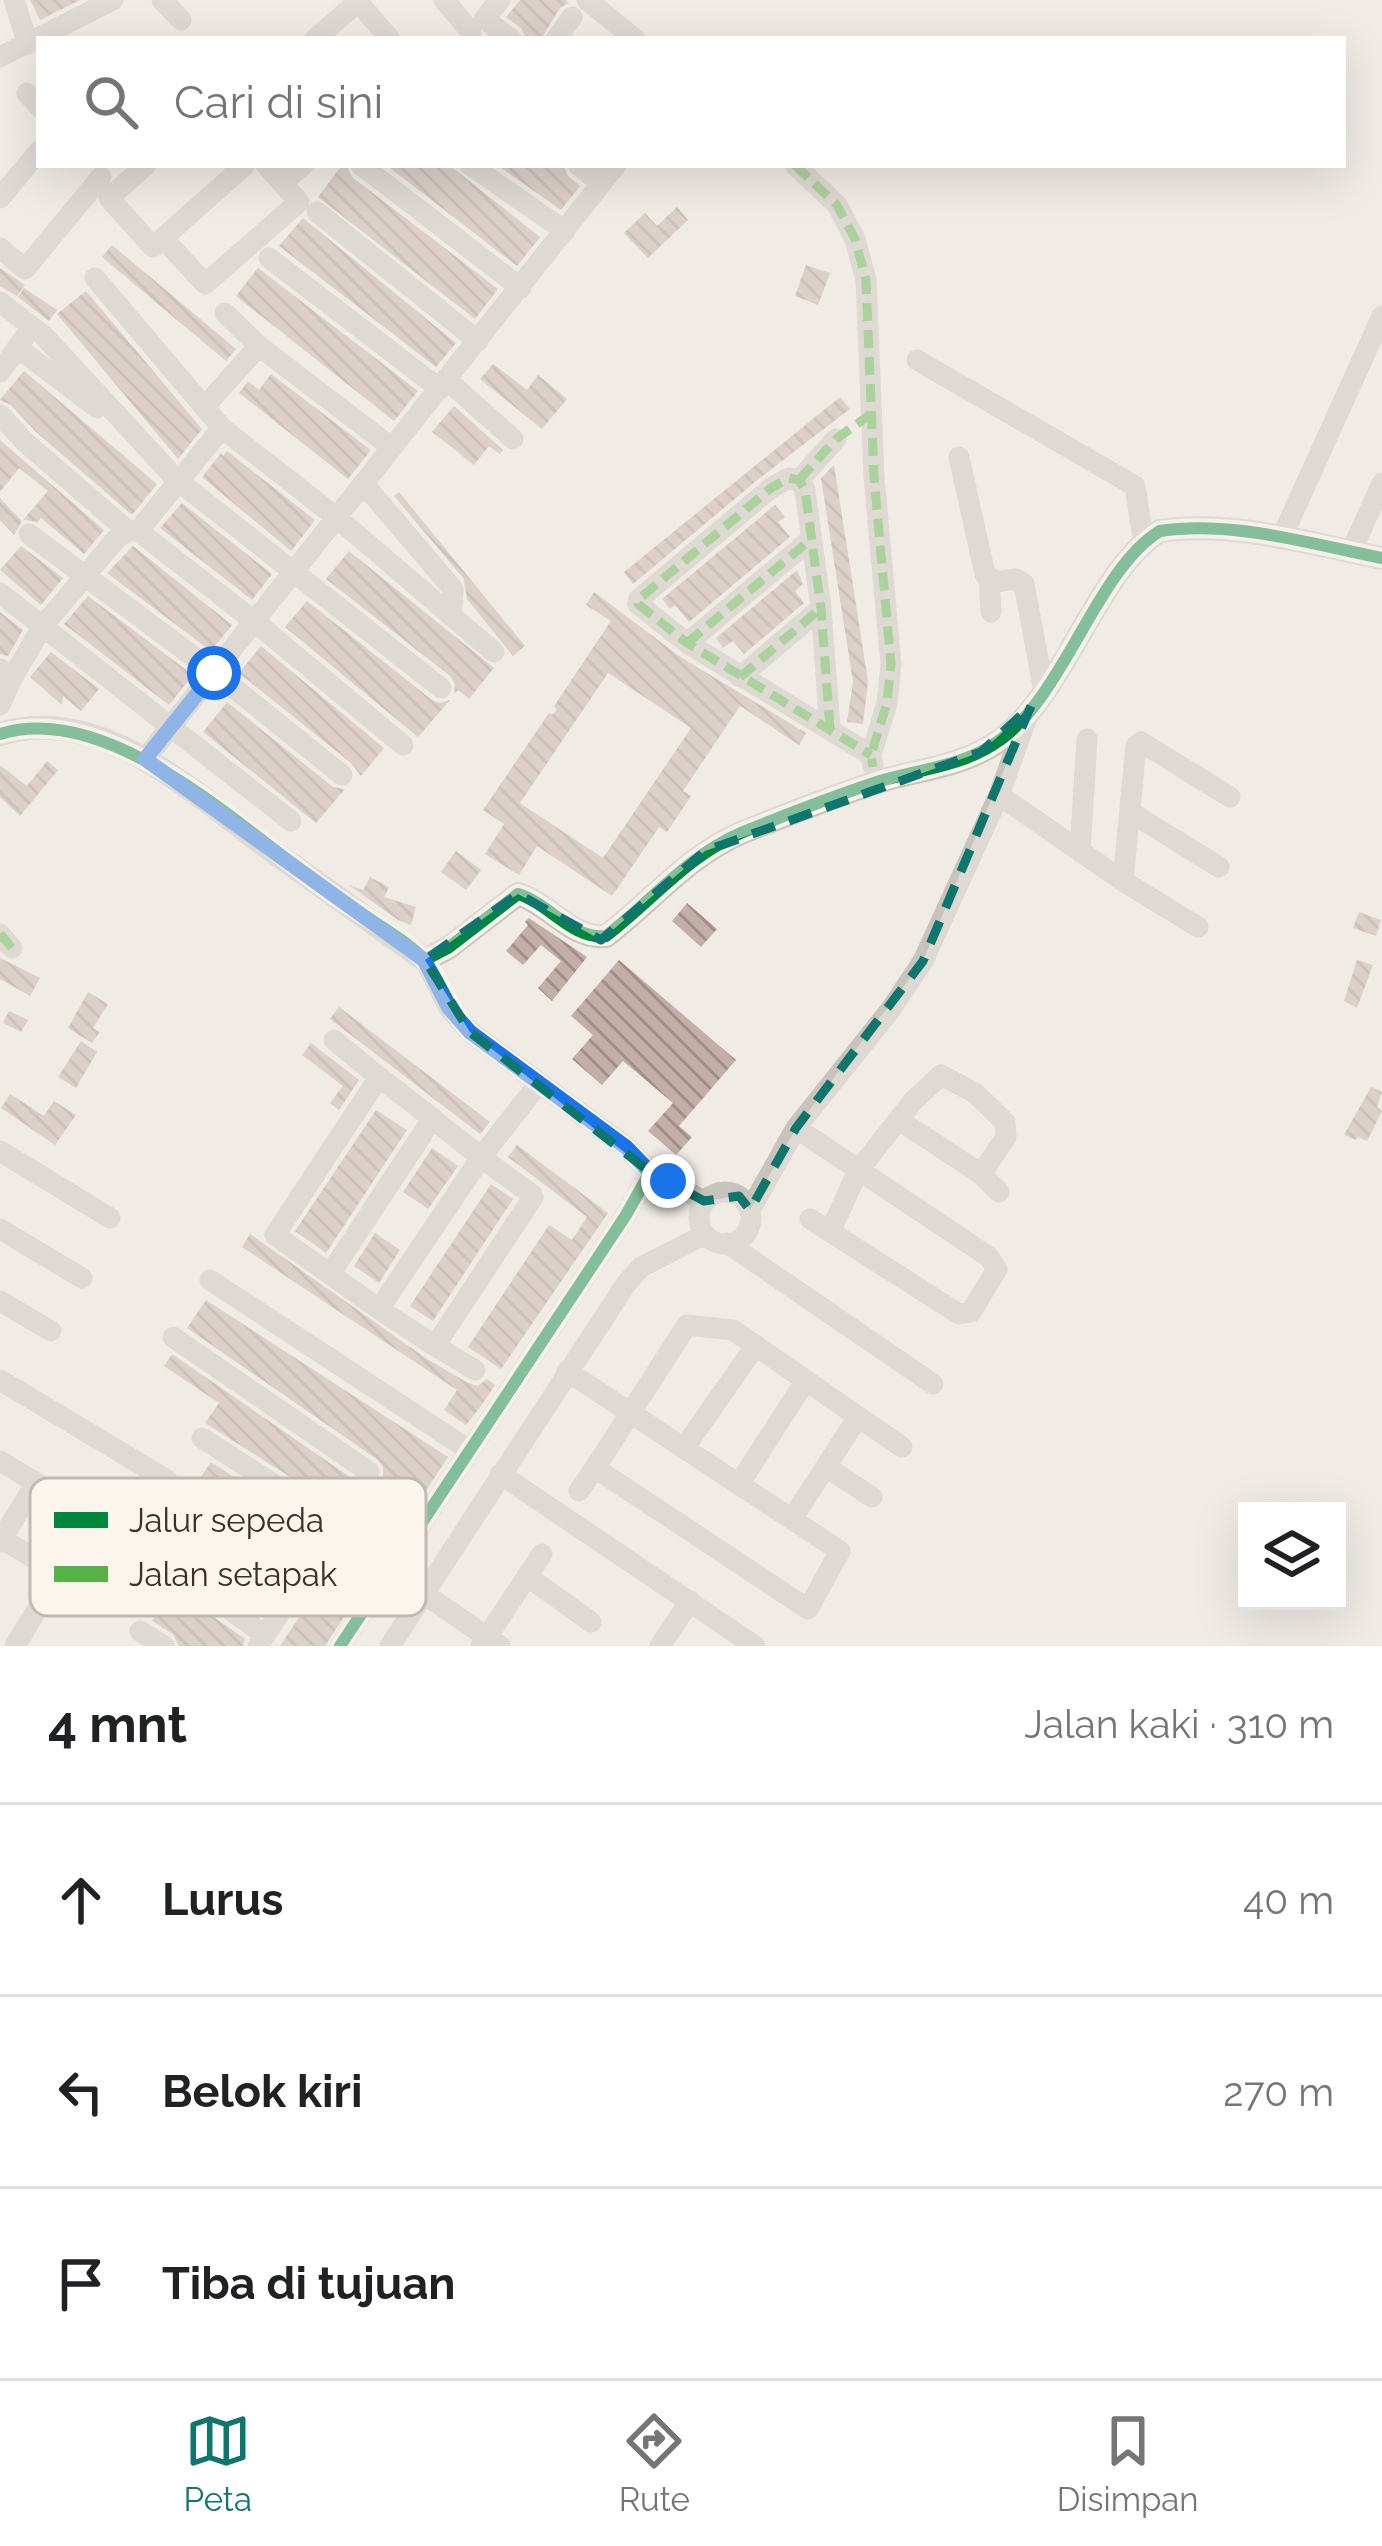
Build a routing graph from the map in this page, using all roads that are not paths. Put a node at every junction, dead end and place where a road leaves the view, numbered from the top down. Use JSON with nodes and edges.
{"nodes":[{"id":1,"x":14,"y":0,"type":"edge"},
{"id":2,"x":112,"y":0,"type":"edge"},
{"id":3,"x":162,"y":0,"type":"edge"},
{"id":4,"x":444,"y":0,"type":"edge"},
{"id":5,"x":500,"y":0,"type":"edge"},
{"id":6,"x":357,"y":1,"type":"edge"},
{"id":7,"x":580,"y":8,"type":"edge"},
{"id":8,"x":181,"y":20,"type":"dead end"},
{"id":9,"x":472,"y":30,"type":"edge"},
{"id":10,"x":43,"y":36,"type":"edge"},
{"id":11,"x":318,"y":36,"type":"edge"},
{"id":12,"x":387,"y":36,"type":"edge"},
{"id":13,"x":558,"y":36,"type":"edge"},
{"id":14,"x":630,"y":36,"type":"edge"},
{"id":15,"x":36,"y":40,"type":"edge"},
{"id":16,"x":28,"y":44,"type":"junction"},
{"id":17,"x":0,"y":57,"type":"edge"},
{"id":18,"x":36,"y":155,"type":"edge"},
{"id":19,"x":136,"y":168,"type":"edge"},
{"id":20,"x":242,"y":168,"type":"edge"},
{"id":21,"x":269,"y":168,"type":"edge"},
{"id":22,"x":300,"y":168,"type":"edge"},
{"id":23,"x":365,"y":168,"type":"edge"},
{"id":24,"x":474,"y":168,"type":"edge"},
{"id":25,"x":798,"y":168,"type":"edge"},
{"id":26,"x":608,"y":174,"type":"edge"},
{"id":27,"x":102,"y":178,"type":"edge"},
{"id":28,"x":282,"y":183,"type":"junction"},
{"id":29,"x":0,"y":198,"type":"edge"},
{"id":30,"x":316,"y":212,"type":"dead end"},
{"id":31,"x":565,"y":231,"type":"junction"},
{"id":32,"x":163,"y":238,"type":"junction"},
{"id":33,"x":0,"y":248,"type":"edge"},
{"id":34,"x":269,"y":258,"type":"dead end"},
{"id":35,"x":95,"y":278,"type":"dead end"},
{"id":36,"x":521,"y":288,"type":"junction"},
{"id":37,"x":0,"y":302,"type":"edge"},
{"id":38,"x":225,"y":313,"type":"dead end"},
{"id":39,"x":1382,"y":316,"type":"edge"},
{"id":40,"x":32,"y":327,"type":"junction"},
{"id":41,"x":478,"y":341,"type":"junction"},
{"id":42,"x":259,"y":346,"type":"junction"},
{"id":43,"x":17,"y":347,"type":"junction"},
{"id":44,"x":917,"y":360,"type":"dead end"},
{"id":45,"x":0,"y":372,"type":"edge"},
{"id":46,"x":444,"y":385,"type":"junction"},
{"id":47,"x":205,"y":406,"type":"junction"},
{"id":48,"x":0,"y":415,"type":"edge"},
{"id":49,"x":222,"y":428,"type":"junction"},
{"id":50,"x":513,"y":440,"type":"dead end"},
{"id":51,"x":836,"y":440,"type":"dead end"},
{"id":52,"x":145,"y":445,"type":"junction"},
{"id":53,"x":392,"y":447,"type":"junction"},
{"id":54,"x":959,"y":457,"type":"dead end"},
{"id":55,"x":177,"y":480,"type":"junction"},
{"id":56,"x":799,"y":480,"type":"junction"},
{"id":57,"x":363,"y":483,"type":"junction"},
{"id":58,"x":1382,"y":483,"type":"edge"},
{"id":59,"x":337,"y":517,"type":"junction"},
{"id":60,"x":133,"y":531,"type":"junction"},
{"id":61,"x":29,"y":534,"type":"dead end"},
{"id":62,"x":1280,"y":539,"type":"junction"},
{"id":63,"x":810,"y":540,"type":"junction"},
{"id":64,"x":1144,"y":543,"type":"junction"},
{"id":65,"x":1351,"y":552,"type":"junction"},
{"id":66,"x":1382,"y":558,"type":"edge"},
{"id":67,"x":294,"y":569,"type":"junction"},
{"id":68,"x":87,"y":576,"type":"junction"},
{"id":69,"x":989,"y":578,"type":"junction"},
{"id":70,"x":0,"y":592,"type":"edge"},
{"id":71,"x":821,"y":608,"type":"junction"},
{"id":72,"x":991,"y":612,"type":"dead end"},
{"id":73,"x":452,"y":616,"type":"junction"},
{"id":74,"x":254,"y":621,"type":"junction"},
{"id":75,"x":43,"y":626,"type":"junction"},
{"id":76,"x":687,"y":643,"type":"junction"},
{"id":77,"x":494,"y":652,"type":"dead end"},
{"id":78,"x":214,"y":673,"type":"junction"},
{"id":79,"x":6,"y":674,"type":"edge"},
{"id":80,"x":740,"y":677,"type":"junction"},
{"id":81,"x":441,"y":688,"type":"dead end"},
{"id":82,"x":1037,"y":699,"type":"junction"},
{"id":83,"x":0,"y":706,"type":"edge"},
{"id":84,"x":171,"y":724,"type":"junction"},
{"id":85,"x":830,"y":728,"type":"junction"},
{"id":86,"x":0,"y":734,"type":"edge"},
{"id":87,"x":1087,"y":739,"type":"dead end"},
{"id":88,"x":403,"y":746,"type":"dead end"},
{"id":89,"x":871,"y":755,"type":"junction"},
{"id":90,"x":145,"y":759,"type":"junction"},
{"id":91,"x":342,"y":776,"type":"dead end"},
{"id":92,"x":876,"y":783,"type":"junction"},
{"id":93,"x":999,"y":795,"type":"junction"},
{"id":94,"x":1230,"y":797,"type":"dead end"},
{"id":95,"x":1130,"y":812,"type":"junction"},
{"id":96,"x":291,"y":821,"type":"dead end"},
{"id":97,"x":1080,"y":851,"type":"junction"},
{"id":98,"x":1220,"y":867,"type":"dead end"},
{"id":99,"x":1123,"y":881,"type":"junction"},
{"id":100,"x":1198,"y":927,"type":"dead end"},
{"id":101,"x":424,"y":960,"type":"junction"},
{"id":102,"x":334,"y":1040,"type":"dead end"},
{"id":103,"x":380,"y":1077,"type":"junction"},
{"id":104,"x":539,"y":1083,"type":"junction"},
{"id":105,"x":433,"y":1118,"type":"junction"},
{"id":106,"x":899,"y":1120,"type":"junction"},
{"id":107,"x":796,"y":1128,"type":"junction"},
{"id":108,"x":482,"y":1156,"type":"junction"},
{"id":109,"x":4,"y":1162,"type":"edge"},
{"id":110,"x":858,"y":1171,"type":"junction"},
{"id":111,"x":650,"y":1172,"type":"junction"},
{"id":112,"x":981,"y":1174,"type":"junction"},
{"id":113,"x":999,"y":1192,"type":"dead end"},
{"id":114,"x":704,"y":1201,"type":"junction"},
{"id":115,"x":750,"y":1210,"type":"junction"},
{"id":116,"x":110,"y":1217,"type":"dead end"},
{"id":117,"x":810,"y":1219,"type":"dead end"},
{"id":118,"x":0,"y":1229,"type":"edge"},
{"id":119,"x":830,"y":1232,"type":"junction"},
{"id":120,"x":704,"y":1235,"type":"junction"},
{"id":121,"x":727,"y":1244,"type":"junction"},
{"id":122,"x":330,"y":1274,"type":"junction"},
{"id":123,"x":82,"y":1278,"type":"dead end"},
{"id":124,"x":210,"y":1280,"type":"dead end"},
{"id":125,"x":0,"y":1301,"type":"edge"},
{"id":126,"x":379,"y":1309,"type":"junction"},
{"id":127,"x":51,"y":1331,"type":"dead end"},
{"id":128,"x":173,"y":1337,"type":"dead end"},
{"id":129,"x":756,"y":1345,"type":"junction"},
{"id":130,"x":435,"y":1346,"type":"junction"},
{"id":131,"x":475,"y":1370,"type":"dead end"},
{"id":132,"x":567,"y":1371,"type":"junction"},
{"id":133,"x":0,"y":1380,"type":"edge"},
{"id":134,"x":806,"y":1381,"type":"junction"},
{"id":135,"x":933,"y":1384,"type":"dead end"},
{"id":136,"x":629,"y":1412,"type":"junction"},
{"id":137,"x":858,"y":1417,"type":"junction"},
{"id":138,"x":202,"y":1438,"type":"dead end"},
{"id":139,"x":902,"y":1447,"type":"dead end"},
{"id":140,"x":684,"y":1448,"type":"junction"},
{"id":141,"x":469,"y":1450,"type":"junction"},
{"id":142,"x":0,"y":1461,"type":"edge"},
{"id":143,"x":826,"y":1467,"type":"junction"},
{"id":144,"x":595,"y":1468,"type":"junction"},
{"id":145,"x":500,"y":1474,"type":"junction"},
{"id":146,"x":164,"y":1478,"type":"edge"},
{"id":147,"x":265,"y":1478,"type":"edge"},
{"id":148,"x":368,"y":1478,"type":"edge"},
{"id":149,"x":30,"y":1479,"type":"edge"},
{"id":150,"x":739,"y":1484,"type":"junction"},
{"id":151,"x":579,"y":1491,"type":"dead end"},
{"id":152,"x":30,"y":1493,"type":"edge"},
{"id":153,"x":872,"y":1497,"type":"dead end"},
{"id":154,"x":426,"y":1515,"type":"edge"},
{"id":155,"x":792,"y":1519,"type":"junction"},
{"id":156,"x":1,"y":1539,"type":"edge"},
{"id":157,"x":542,"y":1554,"type":"dead end"},
{"id":158,"x":30,"y":1556,"type":"edge"},
{"id":159,"x":527,"y":1576,"type":"junction"},
{"id":160,"x":426,"y":1588,"type":"edge"},
{"id":161,"x":426,"y":1595,"type":"edge"},
{"id":162,"x":690,"y":1601,"type":"junction"},
{"id":163,"x":33,"y":1616,"type":"edge"},
{"id":164,"x":230,"y":1616,"type":"edge"},
{"id":165,"x":360,"y":1616,"type":"edge"},
{"id":166,"x":409,"y":1616,"type":"edge"},
{"id":167,"x":591,"y":1622,"type":"dead end"},
{"id":168,"x":140,"y":1631,"type":"dead end"},
{"id":169,"x":261,"y":1640,"type":"edge"},
{"id":170,"x":490,"y":1643,"type":"edge"},
{"id":171,"x":15,"y":1646,"type":"edge"},
{"id":172,"x":164,"y":1646,"type":"edge"},
{"id":173,"x":340,"y":1646,"type":"edge"},
{"id":174,"x":391,"y":1646,"type":"edge"},
{"id":175,"x":660,"y":1646,"type":"edge"},
{"id":176,"x":755,"y":1646,"type":"edge"}],
"edges":[{"from":1,"to":16,"type":"street"},
{"from":2,"to":10,"type":"street"},
{"from":3,"to":8,"type":"street"},
{"from":4,"to":9,"type":"street"},
{"from":5,"to":9,"type":"street"},
{"from":6,"to":11,"type":"street"},
{"from":6,"to":12,"type":"street"},
{"from":7,"to":13,"type":"street"},
{"from":7,"to":14,"type":"street"},
{"from":15,"to":16,"type":"street"},
{"from":16,"to":17,"type":"street"},
{"from":18,"to":29,"type":"street"},
{"from":19,"to":27,"type":"street"},
{"from":20,"to":32,"type":"street"},
{"from":21,"to":28,"type":"street"},
{"from":22,"to":28,"type":"street"},
{"from":23,"to":36,"type":"street"},
{"from":24,"to":31,"type":"street"},
{"from":25,"to":89,"type":"street"},
{"from":26,"to":31,"type":"street"},
{"from":27,"to":32,"type":"street"},
{"from":27,"to":33,"type":"street"},
{"from":28,"to":32,"type":"street"},
{"from":30,"to":41,"type":"street"},
{"from":31,"to":36,"type":"street"},
{"from":34,"to":46,"type":"street"},
{"from":35,"to":47,"type":"street"},
{"from":36,"to":41,"type":"street"},
{"from":37,"to":40,"type":"street"},
{"from":38,"to":42,"type":"street"},
{"from":39,"to":62,"type":"street"},
{"from":40,"to":43,"type":"street"},
{"from":40,"to":52,"type":"street"},
{"from":41,"to":46,"type":"street"},
{"from":42,"to":47,"type":"street"},
{"from":42,"to":53,"type":"street"},
{"from":43,"to":45,"type":"street"},
{"from":43,"to":52,"type":"street"},
{"from":44,"to":64,"type":"street"},
{"from":46,"to":50,"type":"street"},
{"from":46,"to":53,"type":"street"},
{"from":47,"to":49,"type":"street"},
{"from":48,"to":60,"type":"street"},
{"from":49,"to":55,"type":"street"},
{"from":49,"to":59,"type":"street"},
{"from":51,"to":56,"type":"street"},
{"from":52,"to":55,"type":"street"},
{"from":53,"to":57,"type":"street"},
{"from":54,"to":69,"type":"street"},
{"from":55,"to":60,"type":"street"},
{"from":55,"to":67,"type":"street"},
{"from":56,"to":63,"type":"street"},
{"from":56,"to":76,"type":"street"},
{"from":57,"to":59,"type":"street"},
{"from":57,"to":73,"type":"street"},
{"from":58,"to":65,"type":"street"},
{"from":59,"to":67,"type":"street"},
{"from":59,"to":73,"type":"street"},
{"from":60,"to":68,"type":"street"},
{"from":60,"to":74,"type":"street"},
{"from":61,"to":68,"type":"street"},
{"from":62,"to":64,"type":"street"},
{"from":62,"to":65,"type":"street"},
{"from":63,"to":71,"type":"street"},
{"from":63,"to":76,"type":"street"},
{"from":64,"to":82,"type":"street"},
{"from":65,"to":66,"type":"street"},
{"from":67,"to":74,"type":"street"},
{"from":67,"to":81,"type":"street"},
{"from":68,"to":75,"type":"street"},
{"from":68,"to":78,"type":"street"},
{"from":69,"to":72,"type":"street"},
{"from":69,"to":82,"type":"street"},
{"from":70,"to":75,"type":"street"},
{"from":71,"to":80,"type":"street"},
{"from":71,"to":85,"type":"street"},
{"from":73,"to":77,"type":"street"},
{"from":74,"to":78,"type":"street"},
{"from":74,"to":88,"type":"street"},
{"from":75,"to":79,"type":"street"},
{"from":75,"to":84,"type":"street"},
{"from":76,"to":80,"type":"street"},
{"from":78,"to":84,"type":"street"},
{"from":78,"to":91,"type":"street"},
{"from":79,"to":83,"type":"street"},
{"from":80,"to":85,"type":"street"},
{"from":82,"to":92,"type":"street"},
{"from":82,"to":93,"type":"street"},
{"from":84,"to":90,"type":"street"},
{"from":84,"to":96,"type":"street"},
{"from":85,"to":89,"type":"street"},
{"from":86,"to":90,"type":"street"},
{"from":87,"to":97,"type":"street"},
{"from":89,"to":92,"type":"street"},
{"from":90,"to":101,"type":"street"},
{"from":92,"to":101,"type":"street"},
{"from":93,"to":97,"type":"street"},
{"from":93,"to":107,"type":"street"},
{"from":94,"to":95,"type":"street"},
{"from":95,"to":98,"type":"street"},
{"from":95,"to":99,"type":"street"},
{"from":97,"to":99,"type":"street"},
{"from":99,"to":100,"type":"street"},
{"from":101,"to":104,"type":"street"},
{"from":102,"to":103,"type":"street"},
{"from":103,"to":105,"type":"street"},
{"from":103,"to":122,"type":"street"},
{"from":104,"to":108,"type":"street"},
{"from":104,"to":111,"type":"street"},
{"from":105,"to":108,"type":"street"},
{"from":105,"to":122,"type":"street"},
{"from":106,"to":110,"type":"street"},
{"from":106,"to":112,"type":"street"},
{"from":106,"to":112,"type":"street"},
{"from":107,"to":110,"type":"street"},
{"from":107,"to":115,"type":"street"},
{"from":108,"to":126,"type":"street"},
{"from":108,"to":130,"type":"street"},
{"from":109,"to":116,"type":"street"},
{"from":110,"to":119,"type":"street"},
{"from":110,"to":119,"type":"street"},
{"from":111,"to":114,"type":"street"},
{"from":111,"to":141,"type":"street"},
{"from":112,"to":113,"type":"street"},
{"from":114,"to":115,"type":"street"},
{"from":114,"to":120,"type":"street"},
{"from":115,"to":121,"type":"street"},
{"from":117,"to":119,"type":"street"},
{"from":118,"to":123,"type":"street"},
{"from":120,"to":121,"type":"street"},
{"from":120,"to":132,"type":"street"},
{"from":121,"to":135,"type":"street"},
{"from":122,"to":126,"type":"street"},
{"from":124,"to":141,"type":"street"},
{"from":125,"to":127,"type":"street"},
{"from":126,"to":130,"type":"street"},
{"from":128,"to":148,"type":"street"},
{"from":129,"to":134,"type":"street"},
{"from":129,"to":136,"type":"street"},
{"from":129,"to":140,"type":"street"},
{"from":130,"to":131,"type":"street"},
{"from":132,"to":136,"type":"street"},
{"from":132,"to":145,"type":"street"},
{"from":133,"to":146,"type":"street"},
{"from":134,"to":137,"type":"street"},
{"from":134,"to":150,"type":"street"},
{"from":136,"to":140,"type":"street"},
{"from":136,"to":144,"type":"street"},
{"from":137,"to":139,"type":"street"},
{"from":137,"to":143,"type":"street"},
{"from":138,"to":147,"type":"street"},
{"from":140,"to":150,"type":"street"},
{"from":141,"to":154,"type":"street"},
{"from":142,"to":149,"type":"street"},
{"from":143,"to":153,"type":"street"},
{"from":143,"to":155,"type":"street"},
{"from":144,"to":151,"type":"street"},
{"from":144,"to":155,"type":"street"},
{"from":145,"to":160,"type":"street"},
{"from":145,"to":162,"type":"street"},
{"from":150,"to":155,"type":"street"},
{"from":152,"to":156,"type":"street"},
{"from":156,"to":158,"type":"street"},
{"from":157,"to":159,"type":"street"},
{"from":159,"to":167,"type":"street"},
{"from":159,"to":170,"type":"street"},
{"from":161,"to":170,"type":"street"},
{"from":162,"to":175,"type":"street"},
{"from":162,"to":176,"type":"street"},
{"from":163,"to":171,"type":"street"},
{"from":164,"to":169,"type":"street"},
{"from":165,"to":173,"type":"street"},
{"from":166,"to":174,"type":"street"},
{"from":168,"to":172,"type":"street"}]}
